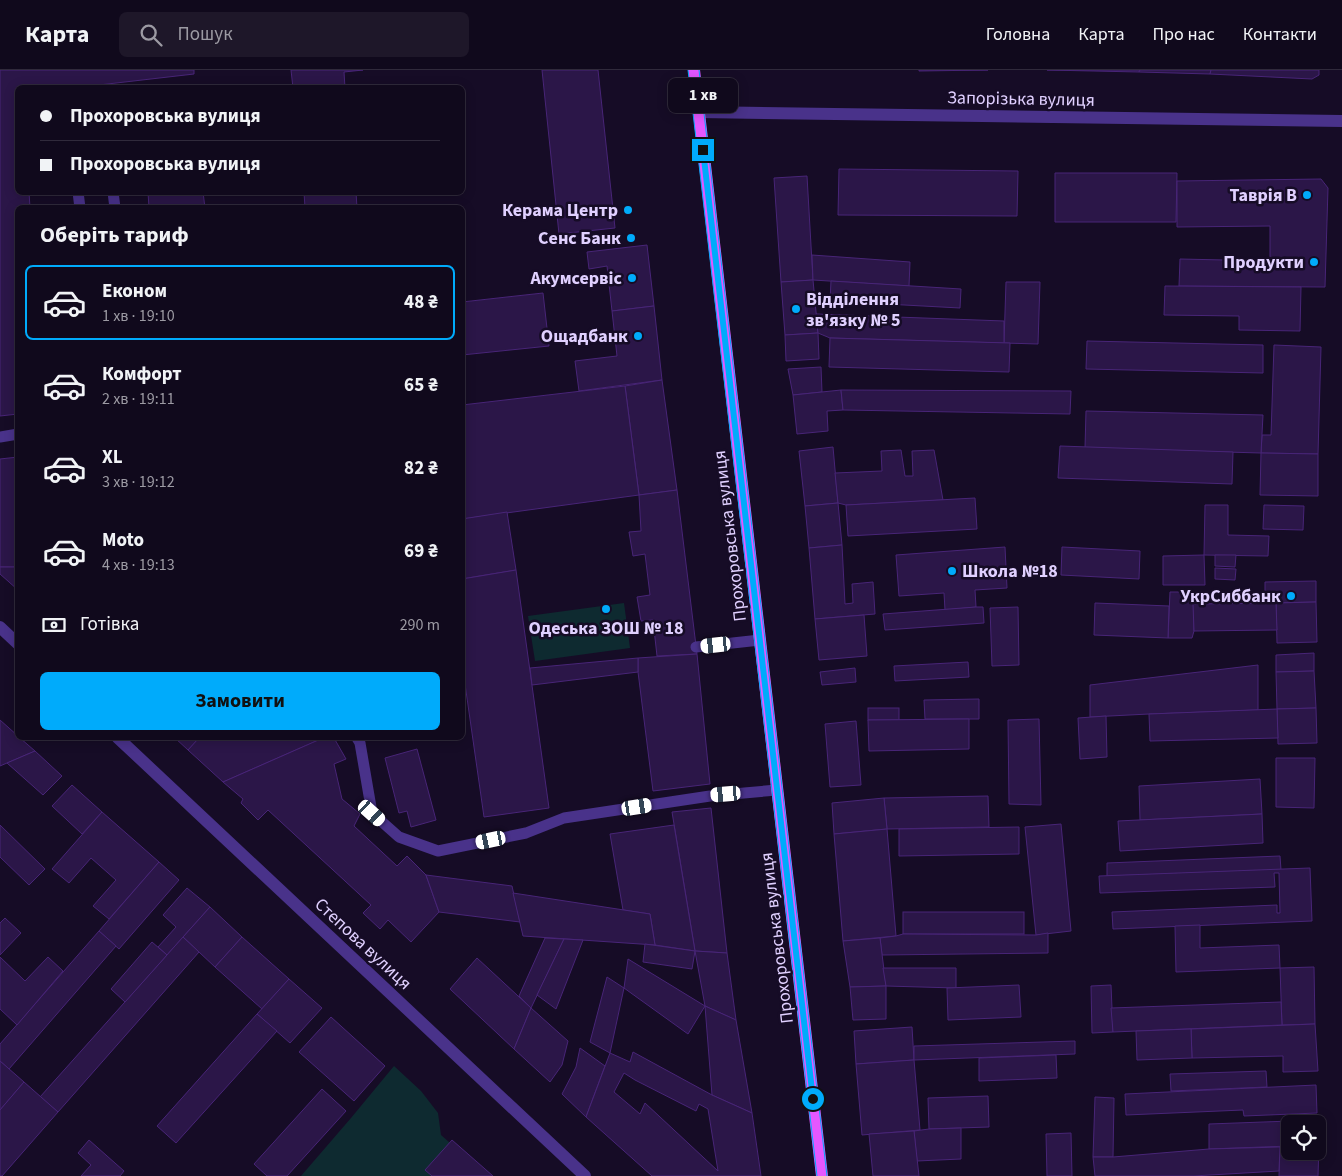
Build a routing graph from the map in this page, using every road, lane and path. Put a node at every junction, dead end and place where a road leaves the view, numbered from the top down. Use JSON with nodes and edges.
{"nodes":[{"id":1,"x":694,"y":70,"type":"edge"},
{"id":2,"x":699,"y":112,"type":"junction"},
{"id":3,"x":1342,"y":122,"type":"edge"},
{"id":4,"x":15,"y":434,"type":"edge"},
{"id":5,"x":0,"y":436,"type":"edge"},
{"id":6,"x":0,"y":627,"type":"edge"},
{"id":7,"x":760,"y":640,"type":"junction"},
{"id":8,"x":15,"y":641,"type":"edge"},
{"id":9,"x":696,"y":647,"type":"dead end"},
{"id":10,"x":120,"y":740,"type":"edge"},
{"id":11,"x":358,"y":740,"type":"edge"},
{"id":12,"x":777,"y":790,"type":"junction"},
{"id":13,"x":585,"y":1176,"type":"edge"},
{"id":14,"x":822,"y":1176,"type":"edge"}],
"edges":[{"from":1,"to":2,"type":"main road","name":"Прохоровська вулиця"},
{"from":2,"to":3,"type":"street","name":"Запорізька вулиця"},
{"from":2,"to":7,"type":"main road","name":"Прохоровська вулиця"},
{"from":4,"to":5,"type":"lane"},
{"from":6,"to":8,"type":"street"},
{"from":7,"to":9,"type":"lane"},
{"from":7,"to":12,"type":"main road","name":"Прохоровська вулиця"},
{"from":10,"to":13,"type":"street","name":"Степова вулиця"},
{"from":11,"to":12,"type":"lane"},
{"from":12,"to":14,"type":"main road","name":"Прохоровська вулиця"}]}
